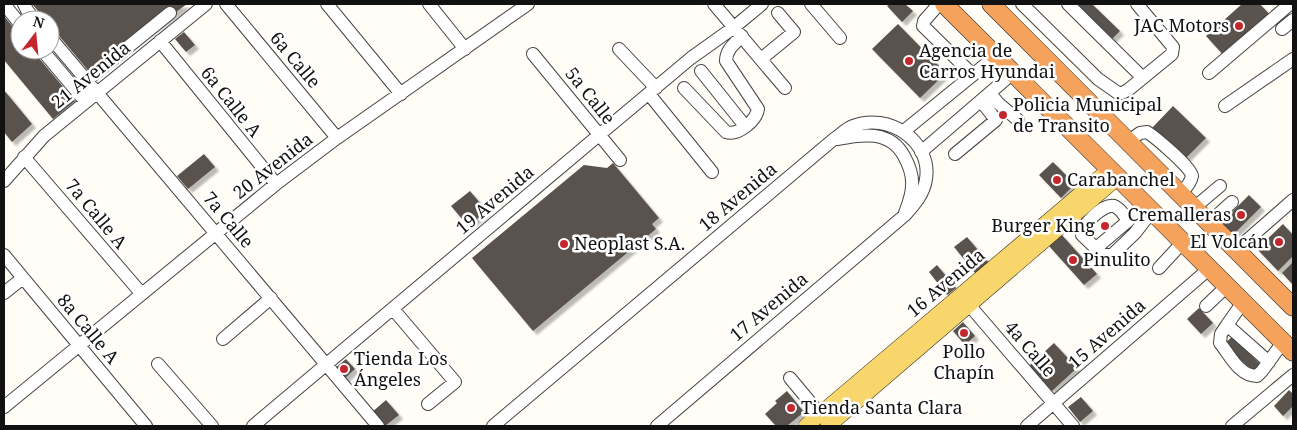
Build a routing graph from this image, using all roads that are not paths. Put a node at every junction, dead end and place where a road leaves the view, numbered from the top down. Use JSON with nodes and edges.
{"nodes":[{"id":1,"x":206,"y":4,"type":"edge"},
{"id":2,"x":226,"y":4,"type":"edge"},
{"id":3,"x":327,"y":4,"type":"edge"},
{"id":4,"x":429,"y":4,"type":"edge"},
{"id":5,"x":528,"y":4,"type":"edge"},
{"id":6,"x":714,"y":4,"type":"edge"},
{"id":7,"x":762,"y":4,"type":"edge"},
{"id":8,"x":811,"y":4,"type":"edge"},
{"id":9,"x":938,"y":4,"type":"edge"},
{"id":10,"x":944,"y":4,"type":"edge"},
{"id":11,"x":991,"y":4,"type":"edge"},
{"id":12,"x":1022,"y":4,"type":"edge"},
{"id":13,"x":1068,"y":4,"type":"edge"},
{"id":14,"x":1137,"y":4,"type":"edge"},
{"id":15,"x":1290,"y":4,"type":"edge"},
{"id":16,"x":778,"y":13,"type":"dead end"},
{"id":17,"x":170,"y":14,"type":"dead end"},
{"id":18,"x":1293,"y":20,"type":"edge"},
{"id":19,"x":1282,"y":29,"type":"dead end"},
{"id":20,"x":738,"y":32,"type":"junction"},
{"id":21,"x":840,"y":38,"type":"dead end"},
{"id":22,"x":160,"y":41,"type":"junction"},
{"id":23,"x":60,"y":49,"type":"edge"},
{"id":24,"x":465,"y":49,"type":"junction"},
{"id":25,"x":619,"y":49,"type":"dead end"},
{"id":26,"x":533,"y":54,"type":"dead end"},
{"id":27,"x":996,"y":56,"type":"junction"},
{"id":28,"x":1293,"y":59,"type":"edge"},
{"id":29,"x":50,"y":60,"type":"edge"},
{"id":30,"x":761,"y":60,"type":"junction"},
{"id":31,"x":701,"y":71,"type":"dead end"},
{"id":32,"x":1013,"y":72,"type":"junction"},
{"id":33,"x":1208,"y":73,"type":"dead end"},
{"id":34,"x":973,"y":75,"type":"junction"},
{"id":35,"x":1142,"y":78,"type":"junction"},
{"id":36,"x":1098,"y":79,"type":"junction"},
{"id":37,"x":87,"y":80,"type":"junction"},
{"id":38,"x":684,"y":88,"type":"dead end"},
{"id":39,"x":784,"y":88,"type":"dead end"},
{"id":40,"x":652,"y":91,"type":"junction"},
{"id":41,"x":98,"y":92,"type":"junction"},
{"id":42,"x":401,"y":94,"type":"junction"},
{"id":43,"x":1082,"y":94,"type":"junction"},
{"id":44,"x":985,"y":97,"type":"junction"},
{"id":45,"x":86,"y":102,"type":"junction"},
{"id":46,"x":1225,"y":106,"type":"dead end"},
{"id":47,"x":1018,"y":120,"type":"dead end"},
{"id":48,"x":745,"y":126,"type":"junction"},
{"id":49,"x":904,"y":131,"type":"junction"},
{"id":50,"x":599,"y":135,"type":"junction"},
{"id":51,"x":337,"y":138,"type":"junction"},
{"id":52,"x":834,"y":139,"type":"junction"},
{"id":53,"x":921,"y":152,"type":"junction"},
{"id":54,"x":956,"y":154,"type":"dead end"},
{"id":55,"x":24,"y":157,"type":"junction"},
{"id":56,"x":620,"y":160,"type":"dead end"},
{"id":57,"x":712,"y":172,"type":"dead end"},
{"id":58,"x":1114,"y":173,"type":"junction"},
{"id":59,"x":4,"y":181,"type":"edge"},
{"id":60,"x":276,"y":184,"type":"junction"},
{"id":61,"x":1293,"y":200,"type":"edge"},
{"id":62,"x":1148,"y":207,"type":"junction"},
{"id":63,"x":1195,"y":207,"type":"junction"},
{"id":64,"x":1088,"y":212,"type":"junction"},
{"id":65,"x":905,"y":215,"type":"junction"},
{"id":66,"x":1128,"y":221,"type":"junction"},
{"id":67,"x":1210,"y":222,"type":"junction"},
{"id":68,"x":216,"y":234,"type":"junction"},
{"id":69,"x":1183,"y":242,"type":"junction"},
{"id":70,"x":1237,"y":249,"type":"junction"},
{"id":71,"x":1095,"y":250,"type":"junction"},
{"id":72,"x":4,"y":255,"type":"edge"},
{"id":73,"x":1159,"y":268,"type":"dead end"},
{"id":74,"x":1210,"y":268,"type":"junction"},
{"id":75,"x":22,"y":278,"type":"junction"},
{"id":76,"x":1227,"y":286,"type":"junction"},
{"id":77,"x":141,"y":293,"type":"junction"},
{"id":78,"x":4,"y":294,"type":"edge"},
{"id":79,"x":272,"y":298,"type":"junction"},
{"id":80,"x":965,"y":300,"type":"junction"},
{"id":81,"x":1244,"y":302,"type":"junction"},
{"id":82,"x":1206,"y":306,"type":"dead end"},
{"id":83,"x":1293,"y":307,"type":"edge"},
{"id":84,"x":393,"y":309,"type":"junction"},
{"id":85,"x":1227,"y":325,"type":"junction"},
{"id":86,"x":223,"y":339,"type":"dead end"},
{"id":87,"x":79,"y":344,"type":"junction"},
{"id":88,"x":1288,"y":347,"type":"edge"},
{"id":89,"x":1269,"y":362,"type":"junction"},
{"id":90,"x":158,"y":364,"type":"dead end"},
{"id":91,"x":326,"y":366,"type":"junction"},
{"id":92,"x":1293,"y":375,"type":"edge"},
{"id":93,"x":790,"y":378,"type":"dead end"},
{"id":94,"x":1054,"y":403,"type":"junction"},
{"id":95,"x":428,"y":404,"type":"dead end"},
{"id":96,"x":4,"y":407,"type":"edge"},
{"id":97,"x":829,"y":422,"type":"edge"},
{"id":98,"x":146,"y":426,"type":"edge"},
{"id":99,"x":212,"y":426,"type":"edge"},
{"id":100,"x":253,"y":426,"type":"edge"},
{"id":101,"x":378,"y":426,"type":"edge"},
{"id":102,"x":493,"y":426,"type":"edge"},
{"id":103,"x":657,"y":426,"type":"edge"},
{"id":104,"x":806,"y":426,"type":"edge"},
{"id":105,"x":1027,"y":426,"type":"edge"},
{"id":106,"x":1073,"y":426,"type":"edge"},
{"id":107,"x":1232,"y":426,"type":"edge"}],
"edges":[{"from":1,"to":22,"type":"street","name":"21 Avenida"},
{"from":2,"to":51,"type":"street","name":"6a Calle"},
{"from":3,"to":42,"type":"street"},
{"from":4,"to":24,"type":"street"},
{"from":5,"to":24,"type":"street","name":"20 Avenida"},
{"from":6,"to":20,"type":"street"},
{"from":7,"to":20,"type":"street","name":"19 Avenida"},
{"from":8,"to":21,"type":"street"},
{"from":9,"to":34,"type":"street"},
{"from":10,"to":27,"type":"highway"},
{"from":11,"to":43,"type":"highway"},
{"from":12,"to":36,"type":"street"},
{"from":13,"to":35,"type":"street"},
{"from":14,"to":35,"type":"street"},
{"from":15,"to":33,"type":"street"},
{"from":16,"to":30,"type":"street"},
{"from":17,"to":37,"type":"street"},
{"from":18,"to":19,"type":"street"},
{"from":20,"to":30,"type":"street"},
{"from":20,"to":40,"type":"street","name":"19 Avenida"},
{"from":20,"to":48,"type":"street"},
{"from":22,"to":41,"type":"street","name":"21 Avenida"},
{"from":22,"to":60,"type":"street","name":"6a Calle A"},
{"from":23,"to":37,"type":"street","name":"7a Calle"},
{"from":24,"to":42,"type":"street","name":"20 Avenida"},
{"from":25,"to":40,"type":"street"},
{"from":26,"to":50,"type":"street","name":"5a Calle"},
{"from":27,"to":32,"type":"highway"},
{"from":27,"to":34,"type":"street"},
{"from":28,"to":46,"type":"street"},
{"from":29,"to":45,"type":"street"},
{"from":30,"to":39,"type":"street"},
{"from":31,"to":48,"type":"street"},
{"from":32,"to":44,"type":"street"},
{"from":32,"to":58,"type":"highway"},
{"from":34,"to":49,"type":"street"},
{"from":35,"to":36,"type":"street"},
{"from":36,"to":43,"type":"street"},
{"from":37,"to":41,"type":"street","name":"7a Calle"},
{"from":37,"to":45,"type":"street"},
{"from":38,"to":48,"type":"street"},
{"from":40,"to":50,"type":"street","name":"19 Avenida"},
{"from":40,"to":57,"type":"street"},
{"from":41,"to":45,"type":"street","name":"21 Avenida"},
{"from":41,"to":68,"type":"street","name":"7a Calle"},
{"from":42,"to":51,"type":"street","name":"20 Avenida"},
{"from":43,"to":63,"type":"highway"},
{"from":44,"to":47,"type":"street"},
{"from":44,"to":53,"type":"street"},
{"from":44,"to":54,"type":"street"},
{"from":45,"to":55,"type":"street","name":"21 Avenida"},
{"from":49,"to":52,"type":"street","name":"18 Avenida"},
{"from":49,"to":53,"type":"street","name":"17 Avenida"},
{"from":50,"to":56,"type":"street","name":"5a Calle"},
{"from":50,"to":84,"type":"street","name":"19 Avenida"},
{"from":51,"to":60,"type":"street","name":"20 Avenida"},
{"from":52,"to":65,"type":"street"},
{"from":52,"to":102,"type":"street","name":"18 Avenida"},
{"from":53,"to":65,"type":"street","name":"17 Avenida"},
{"from":55,"to":59,"type":"street","name":"21 Avenida"},
{"from":55,"to":77,"type":"street","name":"7a Calle A"},
{"from":58,"to":62,"type":"highway"},
{"from":58,"to":64,"type":"main road","name":"16 Avenida"},
{"from":58,"to":80,"type":"main road","name":"16 Avenida"},
{"from":60,"to":68,"type":"street","name":"20 Avenida"},
{"from":61,"to":70,"type":"street"},
{"from":62,"to":66,"type":"street"},
{"from":62,"to":69,"type":"highway"},
{"from":62,"to":71,"type":"street"},
{"from":63,"to":67,"type":"highway"},
{"from":63,"to":67,"type":"street"},
{"from":64,"to":66,"type":"street"},
{"from":64,"to":71,"type":"street"},
{"from":64,"to":80,"type":"main road","name":"16 Avenida"},
{"from":65,"to":103,"type":"street","name":"17 Avenida"},
{"from":66,"to":71,"type":"street"},
{"from":67,"to":70,"type":"highway"},
{"from":68,"to":77,"type":"street","name":"20 Avenida"},
{"from":68,"to":79,"type":"street","name":"7a Calle"},
{"from":69,"to":73,"type":"street"},
{"from":69,"to":74,"type":"highway"},
{"from":70,"to":83,"type":"highway"},
{"from":72,"to":75,"type":"street","name":"8a Calle A"},
{"from":74,"to":76,"type":"highway"},
{"from":74,"to":94,"type":"street","name":"15 Avenida"},
{"from":75,"to":78,"type":"street"},
{"from":75,"to":87,"type":"street","name":"8a Calle A"},
{"from":76,"to":81,"type":"highway"},
{"from":76,"to":82,"type":"street"},
{"from":77,"to":87,"type":"street","name":"20 Avenida"},
{"from":79,"to":86,"type":"street"},
{"from":79,"to":91,"type":"street","name":"7a Calle"},
{"from":80,"to":94,"type":"street","name":"4a Calle"},
{"from":80,"to":97,"type":"main road","name":"16 Avenida"},
{"from":81,"to":85,"type":"street"},
{"from":81,"to":88,"type":"highway"},
{"from":84,"to":91,"type":"street","name":"19 Avenida"},
{"from":84,"to":95,"type":"street"},
{"from":85,"to":89,"type":"street"},
{"from":85,"to":89,"type":"street"},
{"from":87,"to":96,"type":"street","name":"20 Avenida"},
{"from":87,"to":98,"type":"street","name":"8a Calle A"},
{"from":88,"to":89,"type":"street"},
{"from":90,"to":99,"type":"street"},
{"from":91,"to":100,"type":"street","name":"19 Avenida"},
{"from":91,"to":101,"type":"street","name":"7a Calle"},
{"from":92,"to":107,"type":"street"},
{"from":93,"to":97,"type":"street"},
{"from":94,"to":105,"type":"street","name":"15 Avenida"},
{"from":94,"to":106,"type":"street","name":"4a Calle"},
{"from":97,"to":104,"type":"main road","name":"16 Avenida"}]}
